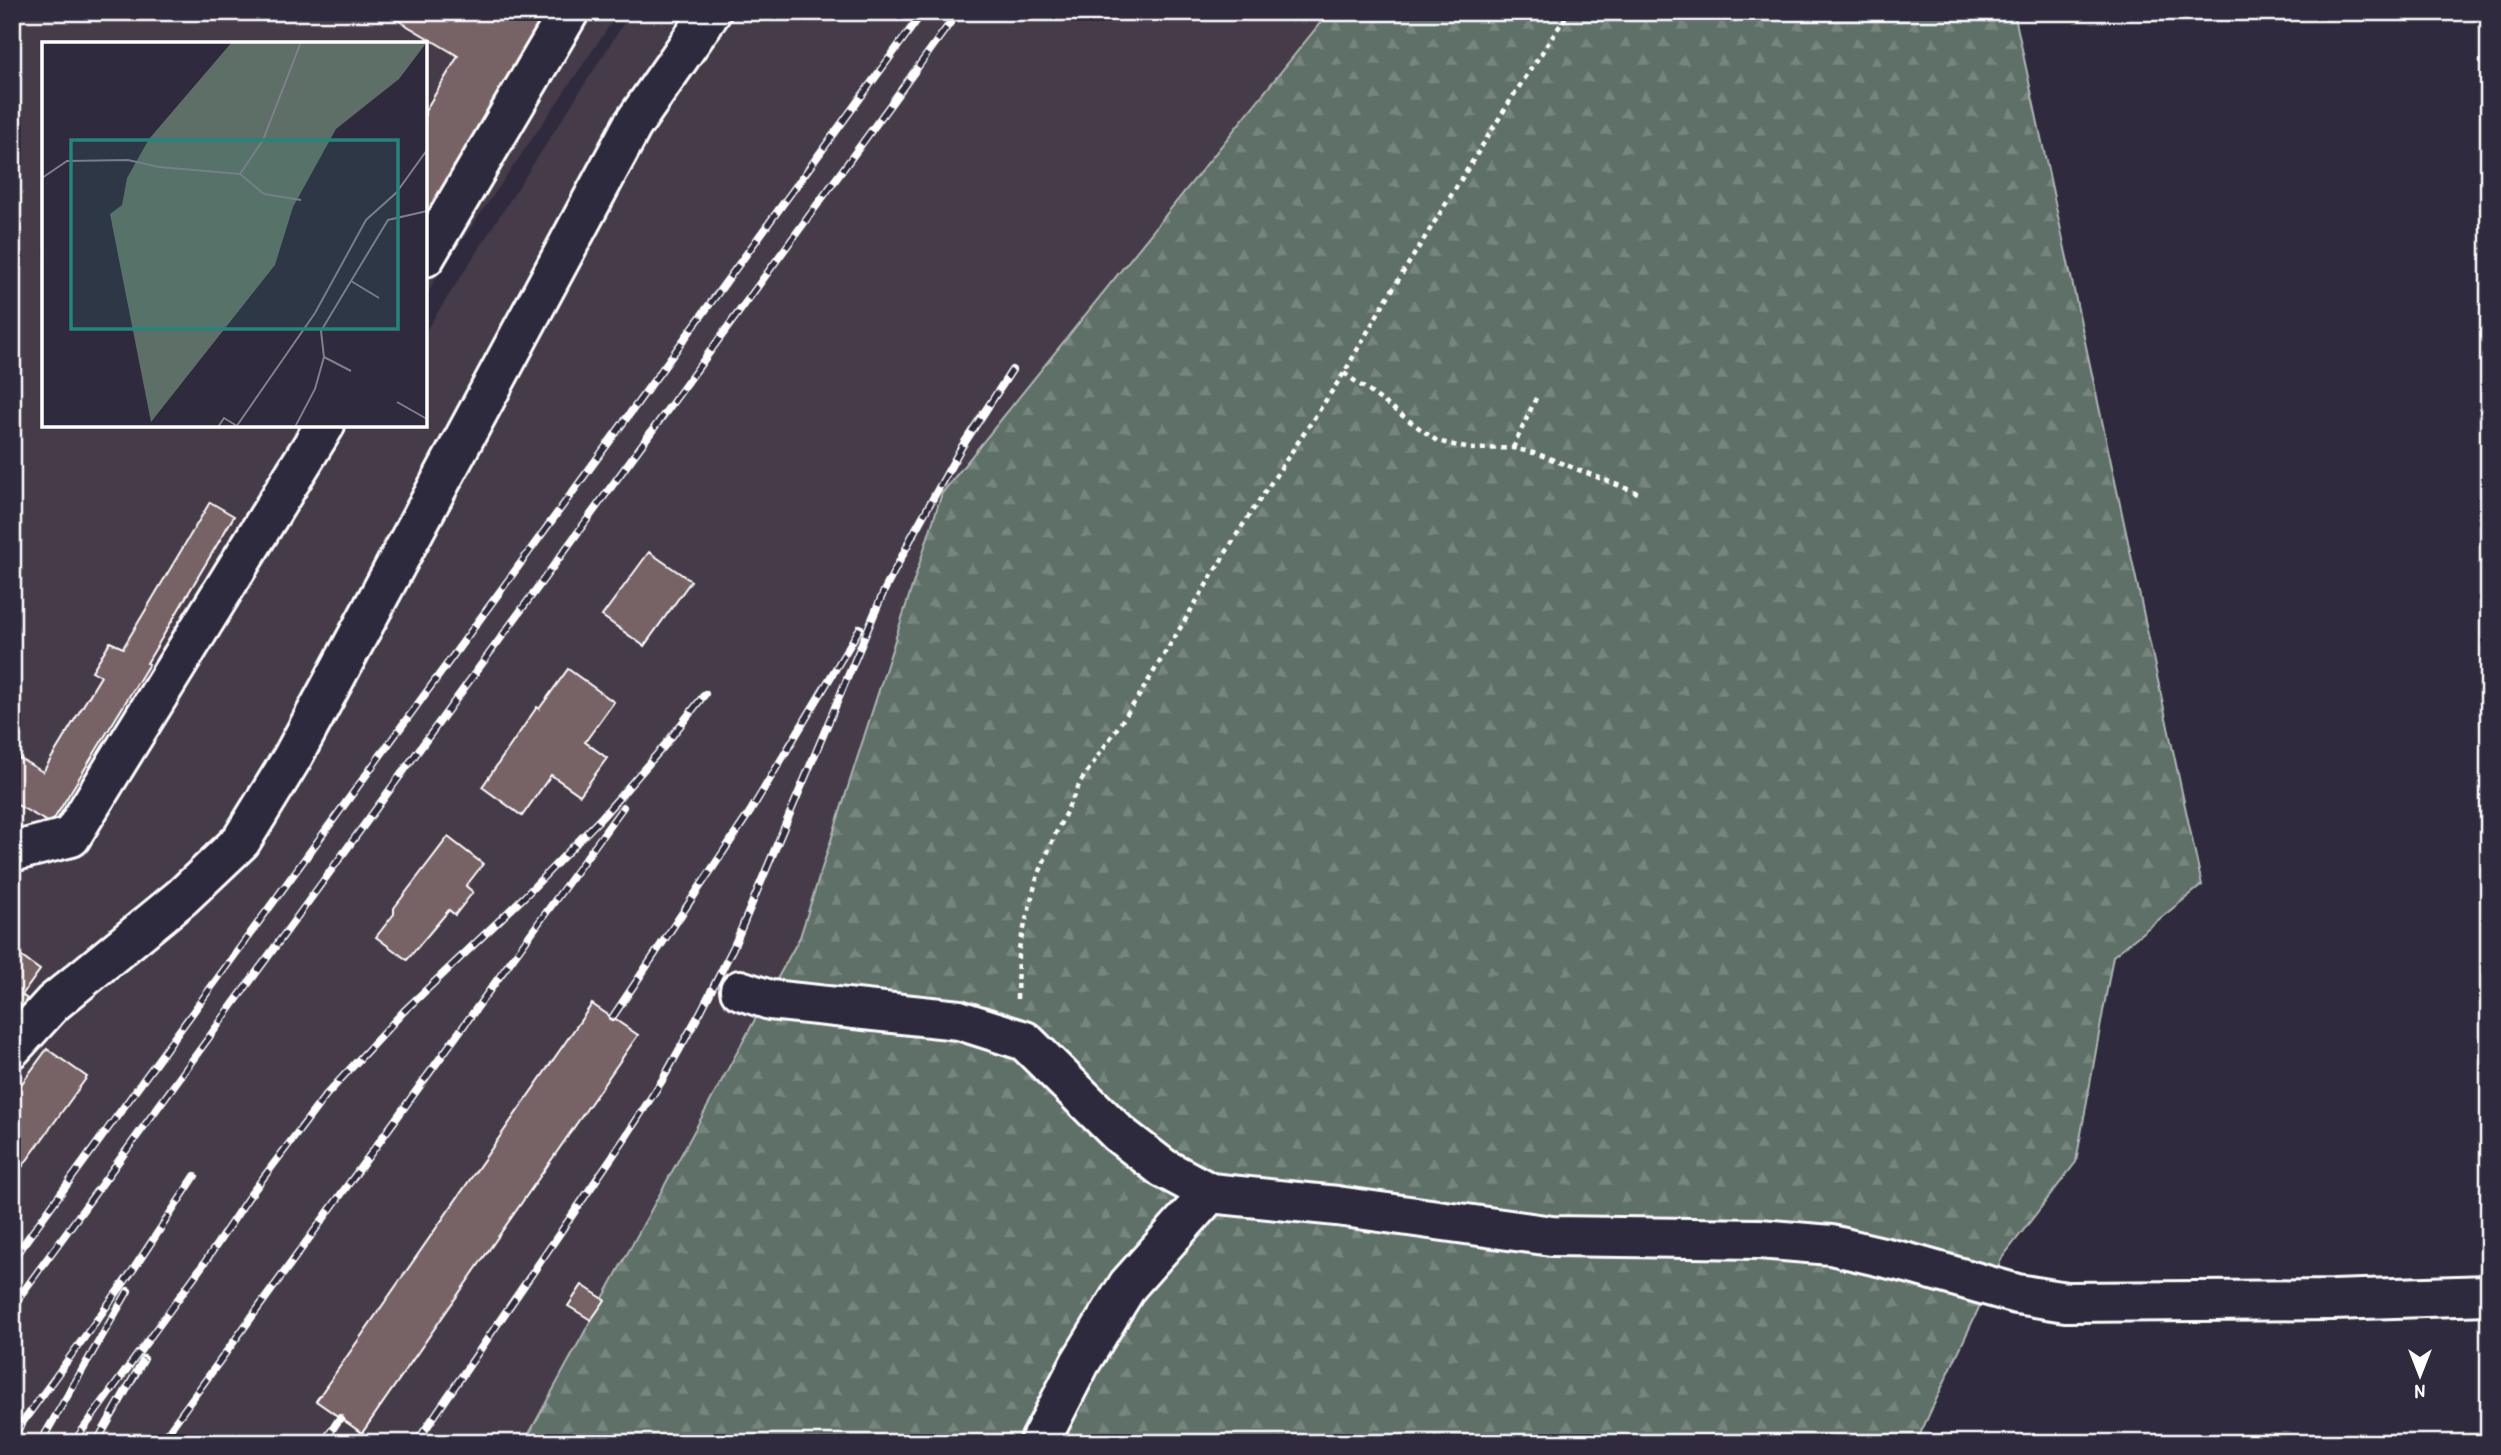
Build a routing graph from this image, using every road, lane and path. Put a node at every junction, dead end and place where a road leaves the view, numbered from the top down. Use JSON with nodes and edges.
{"nodes":[{"id":1,"x":569,"y":12,"type":"edge"},
{"id":2,"x":711,"y":12,"type":"edge"},
{"id":3,"x":1569,"y":12,"type":"edge"},
{"id":4,"x":427,"y":254,"type":"edge"},
{"id":5,"x":1344,"y":373,"type":"junction"},
{"id":6,"x":1537,"y":396,"type":"dead end"},
{"id":7,"x":324,"y":427,"type":"edge"},
{"id":8,"x":1513,"y":448,"type":"junction"},
{"id":9,"x":1639,"y":493,"type":"dead end"},
{"id":10,"x":12,"y":852,"type":"edge"},
{"id":11,"x":740,"y":990,"type":"dead end"},
{"id":12,"x":1025,"y":1041,"type":"junction"},
{"id":13,"x":12,"y":1048,"type":"edge"},
{"id":14,"x":1210,"y":1193,"type":"junction"},
{"id":15,"x":2489,"y":1295,"type":"edge"},
{"id":16,"x":1040,"y":1443,"type":"edge"}],
"edges":[{"from":1,"to":4,"type":"lane"},
{"from":2,"to":13,"type":"lane"},
{"from":3,"to":5,"type":"path"},
{"from":5,"to":8,"type":"path"},
{"from":5,"to":12,"type":"path"},
{"from":6,"to":8,"type":"path"},
{"from":7,"to":10,"type":"lane"},
{"from":8,"to":9,"type":"path"},
{"from":11,"to":12,"type":"lane"},
{"from":12,"to":14,"type":"lane"},
{"from":14,"to":15,"type":"lane"},
{"from":14,"to":16,"type":"lane"}]}
